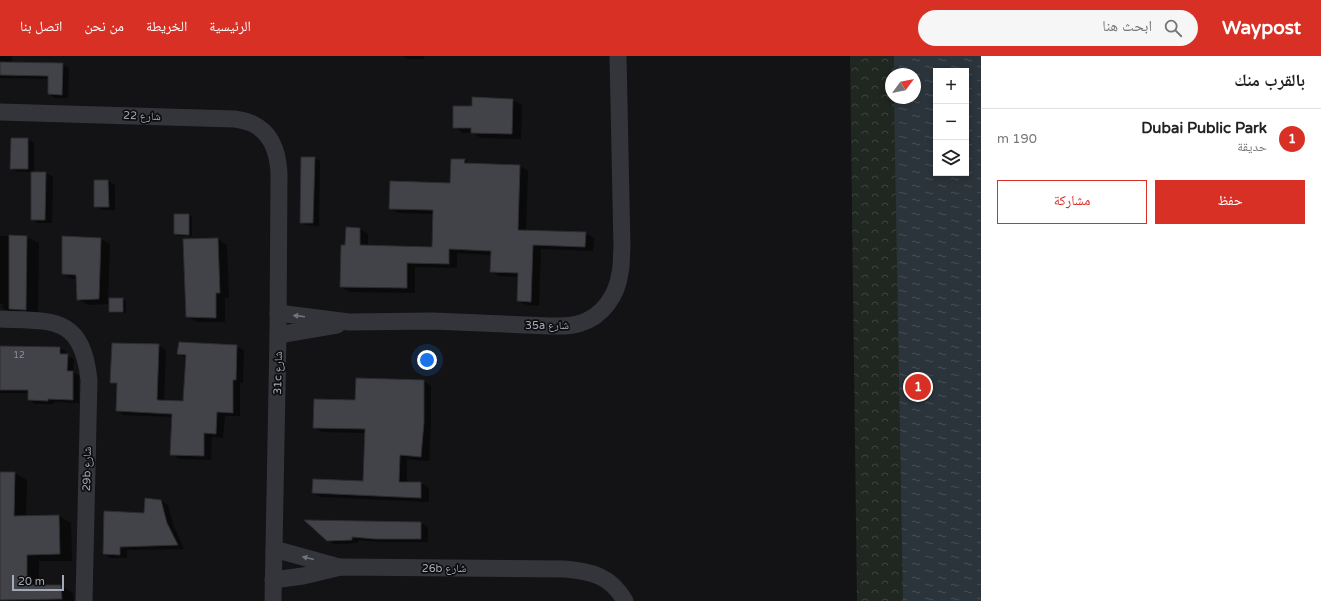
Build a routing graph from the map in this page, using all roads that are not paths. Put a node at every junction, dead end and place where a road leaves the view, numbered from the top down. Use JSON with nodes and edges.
{"nodes":[{"id":1,"x":618,"y":56,"type":"edge"},
{"id":2,"x":0,"y":112,"type":"edge"},
{"id":3,"x":274,"y":145,"type":"joint"},
{"id":4,"x":278,"y":313,"type":"junction"},
{"id":5,"x":0,"y":319,"type":"edge"},
{"id":6,"x":348,"y":322,"type":"junction"},
{"id":7,"x":278,"y":335,"type":"junction"},
{"id":8,"x":274,"y":549,"type":"junction"},
{"id":9,"x":341,"y":567,"type":"junction"},
{"id":10,"x":547,"y":569,"type":"junction"},
{"id":11,"x":273,"y":580,"type":"junction"},
{"id":12,"x":84,"y":601,"type":"edge"},
{"id":13,"x":273,"y":601,"type":"edge"},
{"id":14,"x":612,"y":601,"type":"edge"},
{"id":15,"x":625,"y":601,"type":"edge"}],
"edges":[{"from":1,"to":6,"type":"street","name":"35a شارع"},
{"from":2,"to":3,"type":"street","name":"شارع 22"},
{"from":3,"to":4,"type":"street","name":"31c شارع"},
{"from":6,"to":4,"type":"street","name":"35a شارع","one_way":true},
{"from":4,"to":7,"type":"street","name":"31c شارع"},
{"from":5,"to":12,"type":"street","name":"29b شارع"},
{"from":6,"to":7,"type":"street","name":"35a شارع"},
{"from":7,"to":8,"type":"street","name":"31c شارع"},
{"from":9,"to":8,"type":"street","name":"26b شارع","one_way":true},
{"from":8,"to":11,"type":"street","name":"31c شارع"},
{"from":9,"to":10,"type":"street","name":"26b شارع"},
{"from":9,"to":11,"type":"street","name":"26b شارع"},
{"from":10,"to":14,"type":"street","name":"26b شارع"},
{"from":10,"to":15,"type":"street","name":"26b شارع"},
{"from":11,"to":13,"type":"street","name":"31c شارع"}]}
